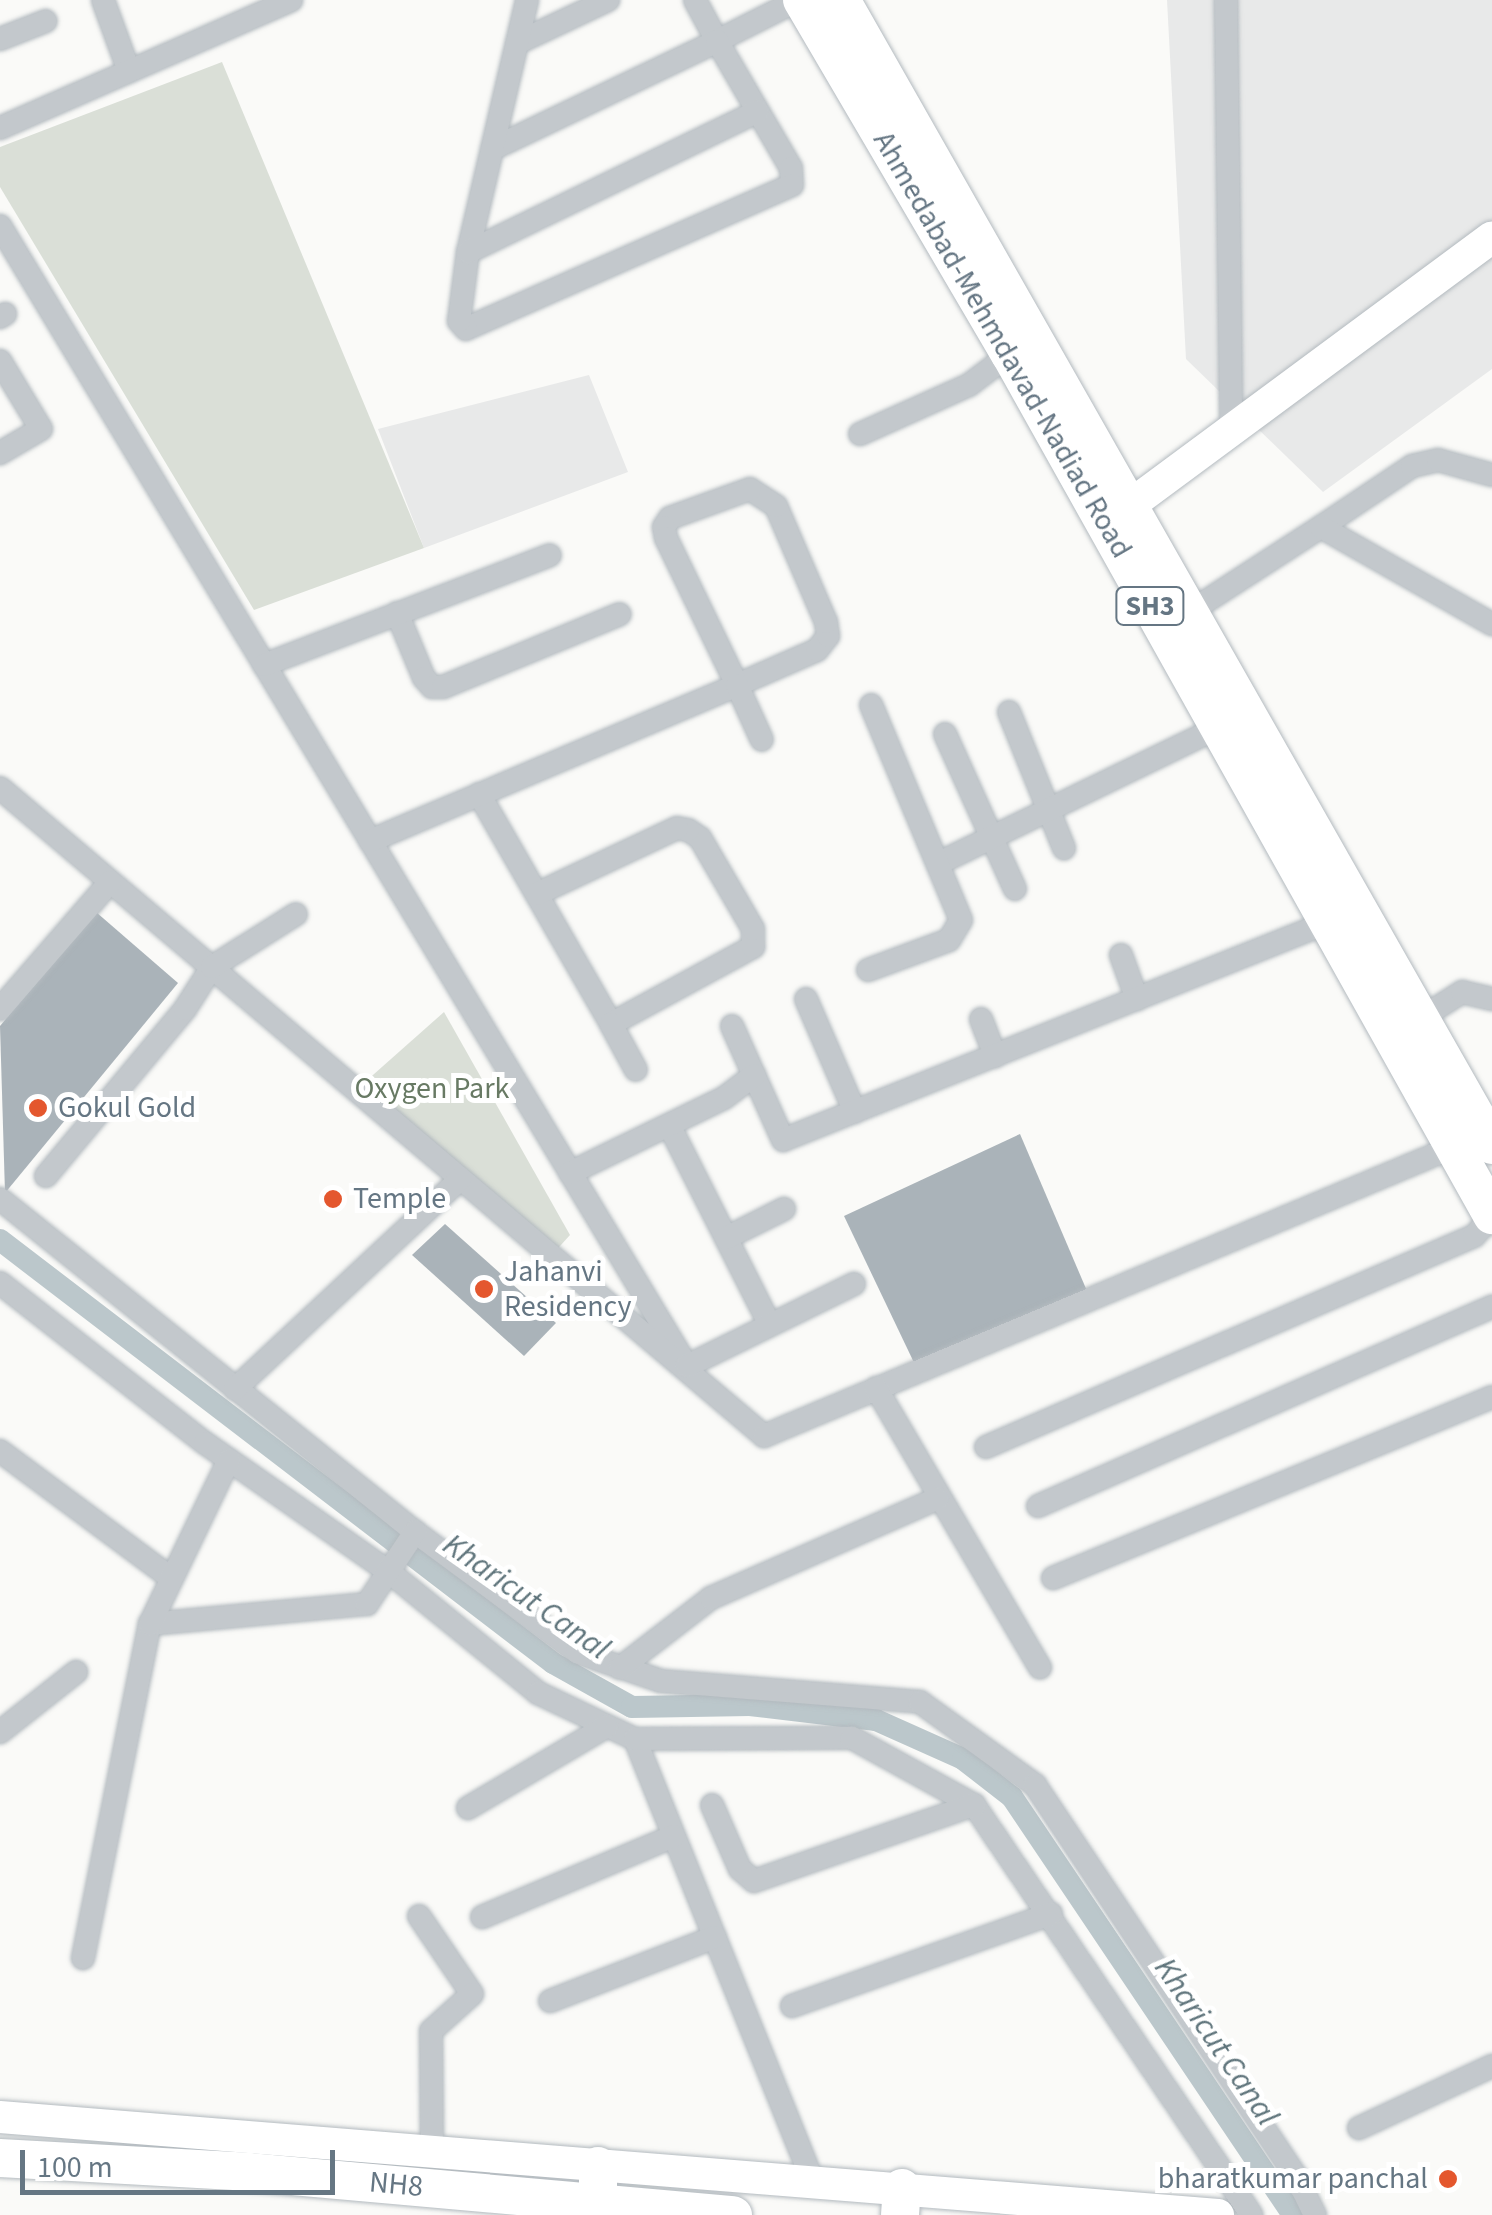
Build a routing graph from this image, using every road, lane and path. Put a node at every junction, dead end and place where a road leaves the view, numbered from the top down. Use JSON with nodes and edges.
{"nodes":[{"id":1,"x":104,"y":0,"type":"edge"},
{"id":2,"x":291,"y":0,"type":"edge"},
{"id":3,"x":526,"y":0,"type":"edge"},
{"id":4,"x":608,"y":0,"type":"edge"},
{"id":5,"x":695,"y":0,"type":"edge"},
{"id":6,"x":800,"y":0,"type":"edge"},
{"id":7,"x":841,"y":0,"type":"edge"},
{"id":8,"x":1226,"y":0,"type":"edge"},
{"id":9,"x":46,"y":21,"type":"dead end"},
{"id":10,"x":0,"y":39,"type":"edge"},
{"id":11,"x":717,"y":41,"type":"junction"},
{"id":12,"x":517,"y":43,"type":"junction"},
{"id":13,"x":129,"y":71,"type":"junction"},
{"id":14,"x":758,"y":111,"type":"junction"},
{"id":15,"x":0,"y":128,"type":"edge"},
{"id":16,"x":492,"y":149,"type":"junction"},
{"id":17,"x":0,"y":226,"type":"edge"},
{"id":18,"x":1492,"y":237,"type":"edge"},
{"id":19,"x":468,"y":252,"type":"junction"},
{"id":20,"x":1010,"y":354,"type":"junction"},
{"id":21,"x":0,"y":360,"type":"edge"},
{"id":22,"x":1232,"y":426,"type":"junction"},
{"id":23,"x":860,"y":434,"type":"dead end"},
{"id":24,"x":0,"y":453,"type":"edge"},
{"id":25,"x":1492,"y":475,"type":"edge"},
{"id":26,"x":1118,"y":513,"type":"junction"},
{"id":27,"x":1322,"y":527,"type":"junction"},
{"id":28,"x":550,"y":555,"type":"dead end"},
{"id":29,"x":1191,"y":610,"type":"junction"},
{"id":30,"x":397,"y":613,"type":"junction"},
{"id":31,"x":620,"y":614,"type":"dead end"},
{"id":32,"x":1492,"y":624,"type":"edge"},
{"id":33,"x":264,"y":665,"type":"junction"},
{"id":34,"x":738,"y":685,"type":"junction"},
{"id":35,"x":871,"y":705,"type":"dead end"},
{"id":36,"x":1009,"y":712,"type":"dead end"},
{"id":37,"x":1216,"y":728,"type":"junction"},
{"id":38,"x":945,"y":734,"type":"dead end"},
{"id":39,"x":762,"y":740,"type":"dead end"},
{"id":40,"x":0,"y":788,"type":"edge"},
{"id":41,"x":479,"y":794,"type":"junction"},
{"id":42,"x":1049,"y":812,"type":"junction"},
{"id":43,"x":992,"y":839,"type":"junction"},
{"id":44,"x":370,"y":841,"type":"junction"},
{"id":45,"x":1064,"y":848,"type":"dead end"},
{"id":46,"x":939,"y":863,"type":"junction"},
{"id":47,"x":110,"y":882,"type":"junction"},
{"id":48,"x":1015,"y":889,"type":"dead end"},
{"id":49,"x":537,"y":894,"type":"junction"},
{"id":50,"x":296,"y":914,"type":"dead end"},
{"id":51,"x":1326,"y":923,"type":"junction"},
{"id":52,"x":1120,"y":955,"type":"dead end"},
{"id":53,"x":212,"y":967,"type":"junction"},
{"id":54,"x":868,"y":970,"type":"dead end"},
{"id":55,"x":806,"y":999,"type":"dead end"},
{"id":56,"x":1137,"y":999,"type":"junction"},
{"id":57,"x":1492,"y":999,"type":"edge"},
{"id":58,"x":0,"y":1010,"type":"edge"},
{"id":59,"x":1421,"y":1018,"type":"junction"},
{"id":60,"x":981,"y":1019,"type":"dead end"},
{"id":61,"x":612,"y":1024,"type":"junction"},
{"id":62,"x":732,"y":1026,"type":"dead end"},
{"id":63,"x":996,"y":1056,"type":"junction"},
{"id":64,"x":636,"y":1070,"type":"dead end"},
{"id":65,"x":754,"y":1075,"type":"junction"},
{"id":66,"x":855,"y":1112,"type":"junction"},
{"id":67,"x":669,"y":1125,"type":"junction"},
{"id":68,"x":1481,"y":1139,"type":"edge"},
{"id":69,"x":570,"y":1173,"type":"junction"},
{"id":70,"x":46,"y":1176,"type":"dead end"},
{"id":71,"x":460,"y":1179,"type":"junction"},
{"id":72,"x":0,"y":1199,"type":"edge"},
{"id":73,"x":784,"y":1209,"type":"dead end"},
{"id":74,"x":1492,"y":1216,"type":"edge"},
{"id":75,"x":726,"y":1238,"type":"junction"},
{"id":76,"x":0,"y":1283,"type":"edge"},
{"id":77,"x":854,"y":1284,"type":"dead end"},
{"id":78,"x":1492,"y":1306,"type":"edge"},
{"id":79,"x":770,"y":1325,"type":"junction"},
{"id":80,"x":690,"y":1371,"type":"junction"},
{"id":81,"x":876,"y":1388,"type":"junction"},
{"id":82,"x":234,"y":1389,"type":"junction"},
{"id":83,"x":1492,"y":1396,"type":"edge"},
{"id":84,"x":986,"y":1447,"type":"dead end"},
{"id":85,"x":0,"y":1451,"type":"edge"},
{"id":86,"x":228,"y":1460,"type":"junction"},
{"id":87,"x":937,"y":1499,"type":"junction"},
{"id":88,"x":1038,"y":1506,"type":"dead end"},
{"id":89,"x":415,"y":1532,"type":"junction"},
{"id":90,"x":388,"y":1571,"type":"junction"},
{"id":91,"x":171,"y":1578,"type":"junction"},
{"id":92,"x":1053,"y":1578,"type":"dead end"},
{"id":93,"x":150,"y":1624,"type":"junction"},
{"id":94,"x":620,"y":1668,"type":"junction"},
{"id":95,"x":1040,"y":1668,"type":"dead end"},
{"id":96,"x":76,"y":1672,"type":"dead end"},
{"id":97,"x":607,"y":1726,"type":"junction"},
{"id":98,"x":0,"y":1732,"type":"edge"},
{"id":99,"x":635,"y":1739,"type":"junction"},
{"id":100,"x":712,"y":1805,"type":"dead end"},
{"id":101,"x":974,"y":1805,"type":"junction"},
{"id":102,"x":468,"y":1808,"type":"dead end"},
{"id":103,"x":674,"y":1836,"type":"junction"},
{"id":104,"x":1051,"y":1914,"type":"junction"},
{"id":105,"x":420,"y":1916,"type":"dead end"},
{"id":106,"x":482,"y":1917,"type":"dead end"},
{"id":107,"x":715,"y":1936,"type":"junction"},
{"id":108,"x":83,"y":1958,"type":"dead end"},
{"id":109,"x":550,"y":2001,"type":"dead end"},
{"id":110,"x":792,"y":2006,"type":"dead end"},
{"id":111,"x":1492,"y":2066,"type":"edge"},
{"id":112,"x":0,"y":2117,"type":"edge"},
{"id":113,"x":1359,"y":2128,"type":"dead end"},
{"id":114,"x":432,"y":2151,"type":"junction"},
{"id":115,"x":248,"y":2154,"type":"junction"},
{"id":116,"x":0,"y":2158,"type":"edge"},
{"id":117,"x":598,"y":2166,"type":"junction"},
{"id":118,"x":814,"y":2180,"type":"junction"},
{"id":119,"x":901,"y":2201,"type":"edge"},
{"id":120,"x":598,"y":2203,"type":"junction"},
{"id":121,"x":732,"y":2215,"type":"edge"},
{"id":122,"x":1218,"y":2215,"type":"edge"},
{"id":123,"x":1252,"y":2215,"type":"edge"},
{"id":124,"x":1315,"y":2215,"type":"edge"}],
"edges":[{"from":1,"to":13,"type":"street"},
{"from":2,"to":13,"type":"street"},
{"from":3,"to":12,"type":"street"},
{"from":4,"to":12,"type":"street"},
{"from":5,"to":11,"type":"street"},
{"from":6,"to":11,"type":"street"},
{"from":6,"to":20,"type":"main road","name":"Ahmedabad-Mehmdavad-Nadiad Road","number":"SH3"},
{"from":7,"to":26,"type":"main road"},
{"from":8,"to":22,"type":"street"},
{"from":9,"to":10,"type":"street"},
{"from":11,"to":14,"type":"street"},
{"from":11,"to":16,"type":"street"},
{"from":12,"to":16,"type":"street"},
{"from":13,"to":15,"type":"street"},
{"from":14,"to":19,"type":"street"},
{"from":14,"to":19,"type":"street"},
{"from":16,"to":19,"type":"street"},
{"from":17,"to":33,"type":"street"},
{"from":18,"to":22,"type":"street"},
{"from":20,"to":23,"type":"street"},
{"from":20,"to":26,"type":"main road","name":"Ahmedabad-Mehmdavad-Nadiad Road","number":"SH3"},
{"from":21,"to":24,"type":"street"},
{"from":22,"to":26,"type":"street"},
{"from":25,"to":27,"type":"street"},
{"from":26,"to":29,"type":"main road"},
{"from":26,"to":37,"type":"main road","name":"Ahmedabad-Mehmdavad-Nadiad Road","number":"SH3"},
{"from":27,"to":29,"type":"street"},
{"from":27,"to":32,"type":"street"},
{"from":28,"to":30,"type":"street"},
{"from":29,"to":59,"type":"main road"},
{"from":30,"to":31,"type":"street"},
{"from":30,"to":33,"type":"street"},
{"from":33,"to":44,"type":"street"},
{"from":34,"to":34,"type":"street"},
{"from":34,"to":39,"type":"street"},
{"from":34,"to":41,"type":"street"},
{"from":35,"to":46,"type":"street"},
{"from":36,"to":42,"type":"street"},
{"from":37,"to":42,"type":"street"},
{"from":37,"to":51,"type":"main road","name":"Ahmedabad-Mehmdavad-Nadiad Road","number":"SH3"},
{"from":38,"to":43,"type":"street"},
{"from":40,"to":47,"type":"street"},
{"from":41,"to":44,"type":"street"},
{"from":41,"to":49,"type":"street"},
{"from":42,"to":43,"type":"street"},
{"from":42,"to":45,"type":"street"},
{"from":43,"to":46,"type":"street"},
{"from":43,"to":48,"type":"street"},
{"from":44,"to":69,"type":"street"},
{"from":46,"to":54,"type":"street"},
{"from":47,"to":53,"type":"street"},
{"from":47,"to":58,"type":"street"},
{"from":49,"to":61,"type":"street"},
{"from":49,"to":61,"type":"street"},
{"from":50,"to":53,"type":"street"},
{"from":51,"to":56,"type":"street"},
{"from":51,"to":68,"type":"main road","name":"Ahmedabad-Mehmdavad-Nadiad Road","number":"SH3"},
{"from":52,"to":56,"type":"street"},
{"from":53,"to":70,"type":"street"},
{"from":53,"to":71,"type":"street"},
{"from":55,"to":66,"type":"street"},
{"from":56,"to":63,"type":"street"},
{"from":57,"to":59,"type":"street"},
{"from":59,"to":68,"type":"main road"},
{"from":60,"to":63,"type":"street"},
{"from":61,"to":64,"type":"street"},
{"from":62,"to":65,"type":"street"},
{"from":63,"to":66,"type":"street"},
{"from":65,"to":66,"type":"street"},
{"from":65,"to":67,"type":"street"},
{"from":67,"to":69,"type":"street"},
{"from":67,"to":75,"type":"street"},
{"from":68,"to":74,"type":"main road","name":"Ahmedabad-Mehmdavad-Nadiad Road","number":"SH3"},
{"from":68,"to":81,"type":"street"},
{"from":69,"to":80,"type":"street"},
{"from":71,"to":80,"type":"street"},
{"from":71,"to":82,"type":"street"},
{"from":72,"to":82,"type":"street"},
{"from":73,"to":75,"type":"street"},
{"from":74,"to":84,"type":"street"},
{"from":75,"to":79,"type":"street"},
{"from":76,"to":86,"type":"street"},
{"from":77,"to":79,"type":"street"},
{"from":78,"to":88,"type":"street"},
{"from":79,"to":80,"type":"street"},
{"from":80,"to":81,"type":"street"},
{"from":81,"to":87,"type":"street"},
{"from":82,"to":89,"type":"street"},
{"from":83,"to":92,"type":"street"},
{"from":85,"to":91,"type":"street"},
{"from":86,"to":90,"type":"street"},
{"from":86,"to":91,"type":"street"},
{"from":87,"to":94,"type":"street"},
{"from":87,"to":95,"type":"street"},
{"from":89,"to":90,"type":"street"},
{"from":89,"to":94,"type":"street"},
{"from":90,"to":93,"type":"street"},
{"from":90,"to":97,"type":"street"},
{"from":91,"to":93,"type":"street"},
{"from":93,"to":108,"type":"street"},
{"from":94,"to":124,"type":"street"},
{"from":96,"to":98,"type":"street"},
{"from":97,"to":99,"type":"street"},
{"from":97,"to":102,"type":"street"},
{"from":99,"to":101,"type":"street"},
{"from":99,"to":103,"type":"street"},
{"from":100,"to":101,"type":"street"},
{"from":101,"to":104,"type":"street"},
{"from":103,"to":106,"type":"street"},
{"from":103,"to":107,"type":"street"},
{"from":104,"to":110,"type":"street"},
{"from":104,"to":123,"type":"street"},
{"from":105,"to":114,"type":"street"},
{"from":107,"to":109,"type":"street"},
{"from":107,"to":118,"type":"street"},
{"from":111,"to":113,"type":"street"},
{"from":112,"to":115,"type":"street"},
{"from":114,"to":115,"type":"street"},
{"from":114,"to":117,"type":"street"},
{"from":115,"to":116,"type":"main road","name":"NH8"},
{"from":115,"to":120,"type":"main road","name":"NH8"},
{"from":117,"to":118,"type":"street"},
{"from":117,"to":120,"type":"main road"},
{"from":118,"to":119,"type":"street"},
{"from":119,"to":122,"type":"street"},
{"from":120,"to":121,"type":"main road","name":"NH8"}]}
